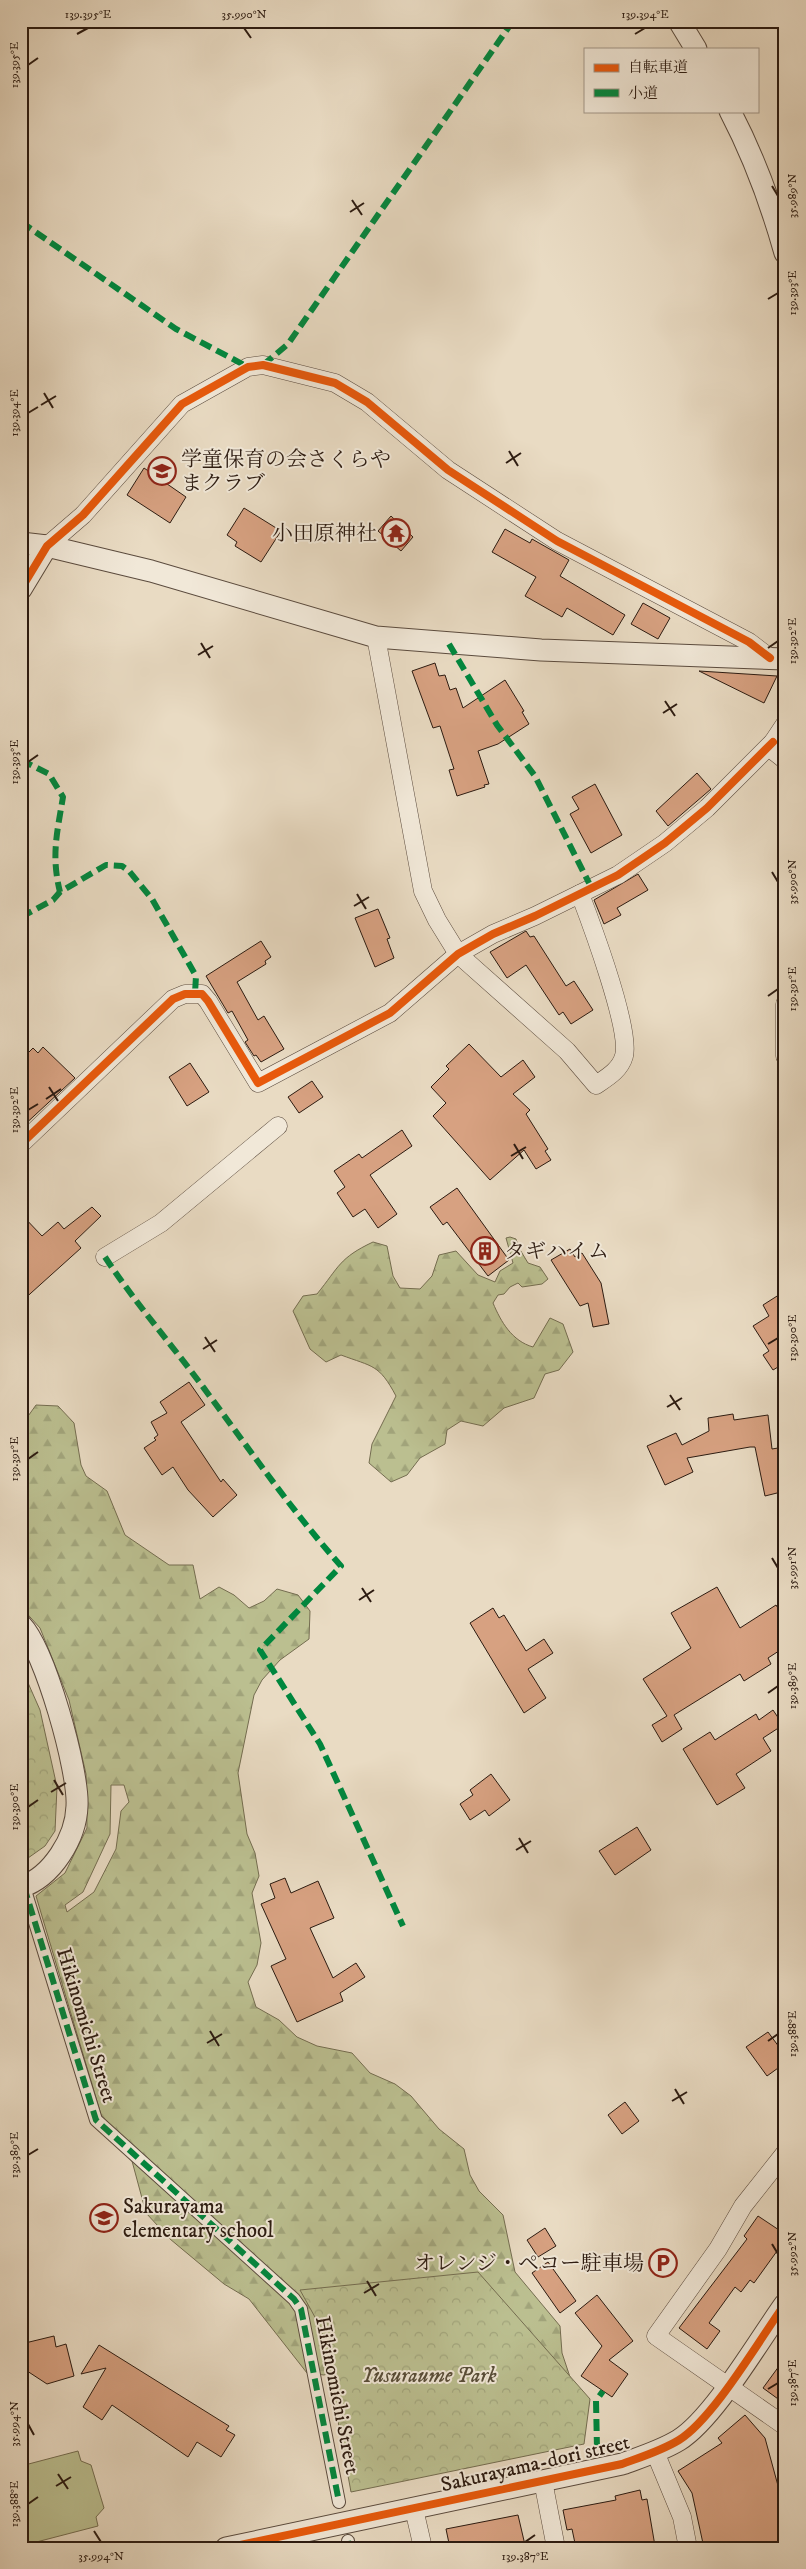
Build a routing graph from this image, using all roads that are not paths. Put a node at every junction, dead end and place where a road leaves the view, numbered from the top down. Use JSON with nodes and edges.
{"nodes":[{"id":1,"x":679,"y":21,"type":"edge"},
{"id":2,"x":695,"y":48,"type":"edge"},
{"id":3,"x":731,"y":112,"type":"edge"},
{"id":4,"x":785,"y":253,"type":"edge"},
{"id":5,"x":21,"y":543,"type":"edge"},
{"id":6,"x":47,"y":546,"type":"junction"},
{"id":7,"x":21,"y":588,"type":"edge"},
{"id":8,"x":376,"y":637,"type":"junction"},
{"id":9,"x":777,"y":659,"type":"edge"},
{"id":10,"x":785,"y":724,"type":"edge"},
{"id":11,"x":773,"y":742,"type":"junction"},
{"id":12,"x":785,"y":760,"type":"edge"},
{"id":13,"x":580,"y":894,"type":"junction"},
{"id":14,"x":458,"y":954,"type":"junction"},
{"id":15,"x":785,"y":1004,"type":"edge"},
{"id":16,"x":785,"y":1056,"type":"edge"},
{"id":17,"x":278,"y":1126,"type":"dead end"},
{"id":18,"x":21,"y":1144,"type":"edge"},
{"id":19,"x":105,"y":1258,"type":"dead end"},
{"id":20,"x":21,"y":1624,"type":"edge"},
{"id":21,"x":23,"y":1887,"type":"edge"},
{"id":22,"x":785,"y":2153,"type":"edge"},
{"id":23,"x":785,"y":2304,"type":"edge"},
{"id":24,"x":728,"y":2387,"type":"junction"},
{"id":25,"x":785,"y":2426,"type":"edge"},
{"id":26,"x":655,"y":2452,"type":"junction"},
{"id":27,"x":543,"y":2481,"type":"junction"},
{"id":28,"x":340,"y":2502,"type":"dead end"},
{"id":29,"x":414,"y":2509,"type":"junction"},
{"id":30,"x":281,"y":2542,"type":"edge"},
{"id":31,"x":226,"y":2548,"type":"edge"},
{"id":32,"x":423,"y":2548,"type":"edge"},
{"id":33,"x":556,"y":2548,"type":"edge"},
{"id":34,"x":688,"y":2548,"type":"edge"}],
"edges":[{"from":1,"to":2,"type":"street"},
{"from":3,"to":4,"type":"street"},
{"from":5,"to":6,"type":"street"},
{"from":6,"to":7,"type":"street"},
{"from":6,"to":8,"type":"street"},
{"from":6,"to":9,"type":"street"},
{"from":8,"to":9,"type":"street"},
{"from":8,"to":14,"type":"street"},
{"from":10,"to":11,"type":"street"},
{"from":11,"to":12,"type":"street"},
{"from":11,"to":13,"type":"street"},
{"from":13,"to":14,"type":"street"},
{"from":13,"to":14,"type":"street"},
{"from":14,"to":18,"type":"street"},
{"from":15,"to":16,"type":"street"},
{"from":17,"to":19,"type":"street"},
{"from":20,"to":21,"type":"street"},
{"from":21,"to":28,"type":"street","name":"Hikinomichi Street"},
{"from":22,"to":24,"type":"street"},
{"from":23,"to":24,"type":"street","name":"Sakurayama-dori street"},
{"from":24,"to":25,"type":"street"},
{"from":24,"to":26,"type":"street","name":"Sakurayama-dori street"},
{"from":26,"to":27,"type":"street","name":"Sakurayama-dori street"},
{"from":26,"to":34,"type":"street"},
{"from":27,"to":29,"type":"street","name":"Sakurayama-dori street"},
{"from":27,"to":33,"type":"street"},
{"from":29,"to":30,"type":"street","name":"Sakurayama-dori street"},
{"from":29,"to":32,"type":"street"},
{"from":30,"to":31,"type":"street","name":"Sakurayama-dori street"}]}
